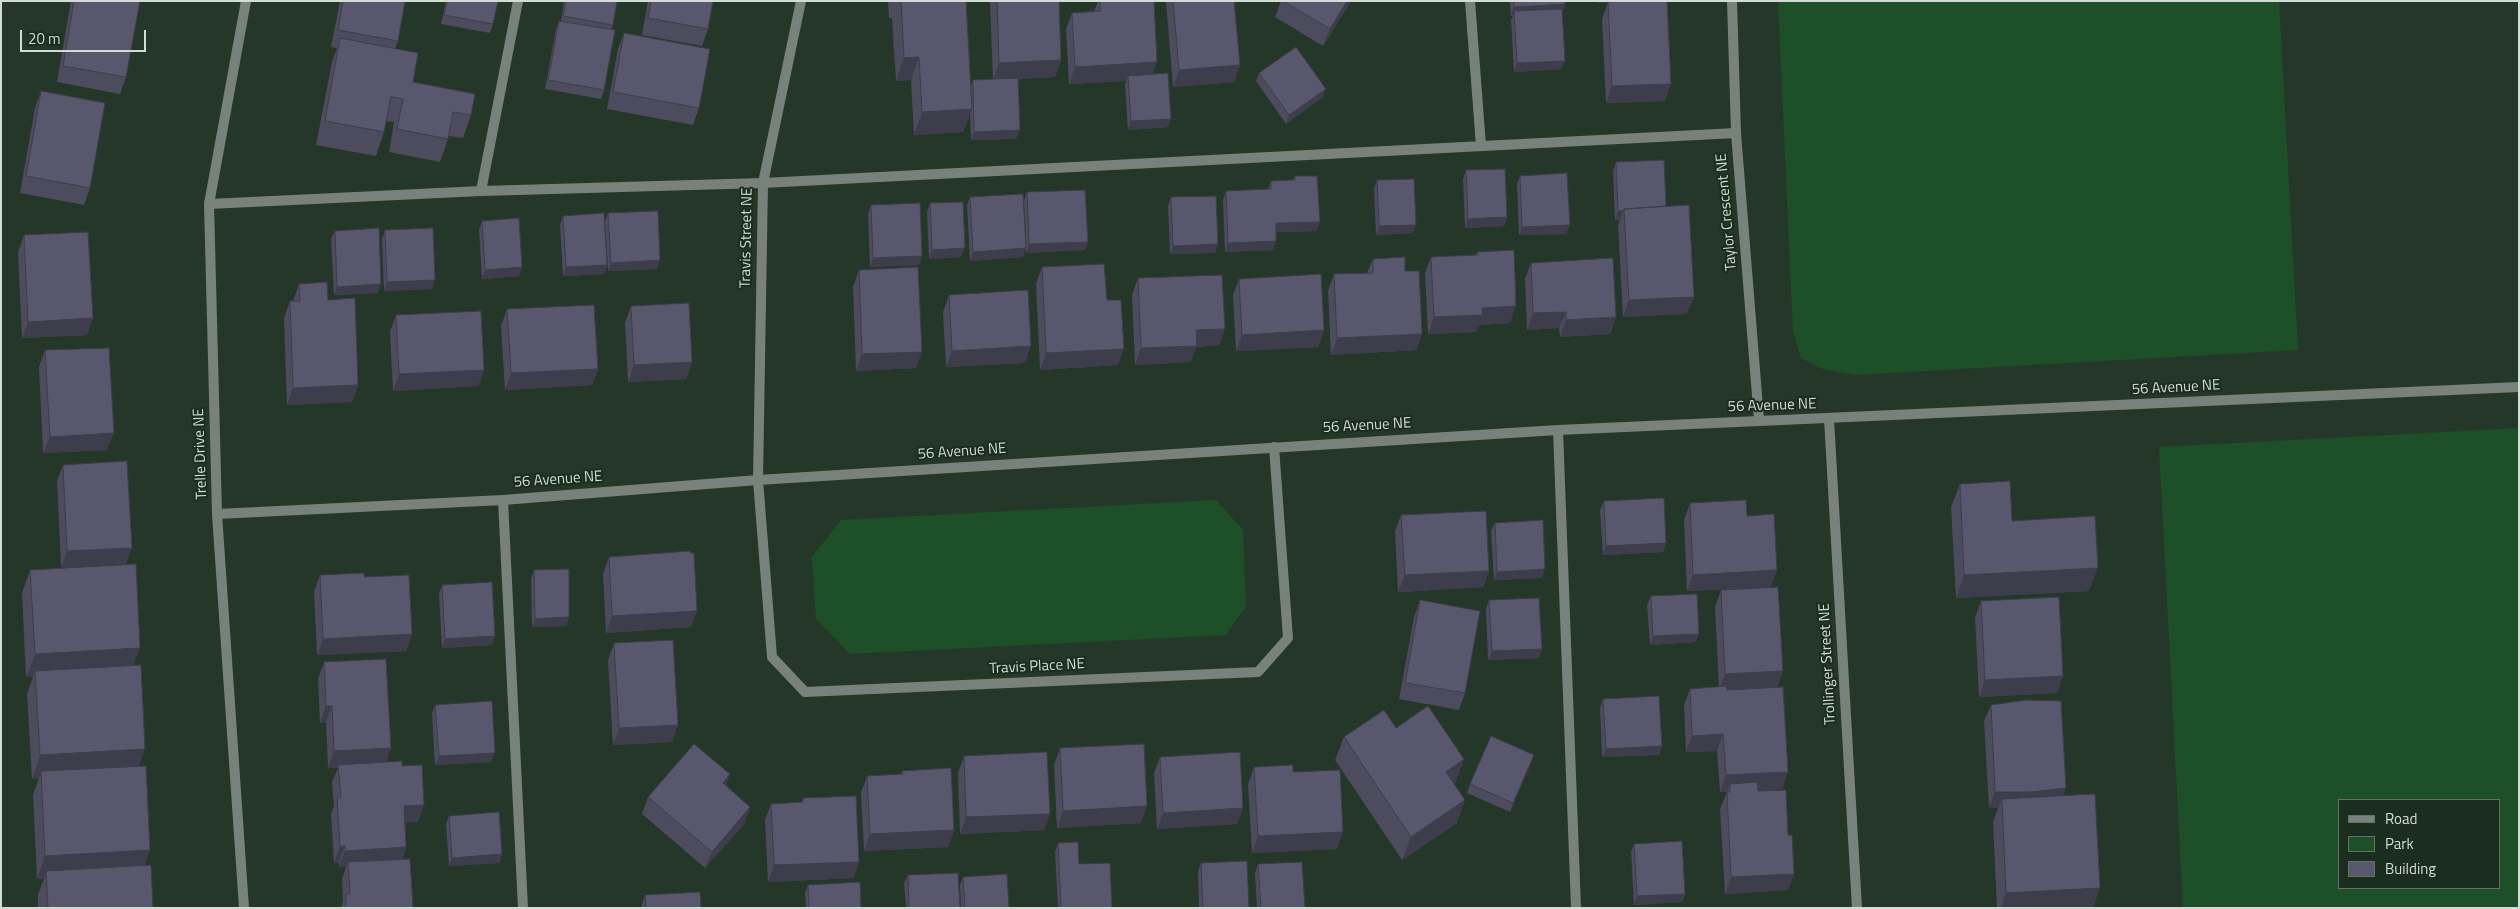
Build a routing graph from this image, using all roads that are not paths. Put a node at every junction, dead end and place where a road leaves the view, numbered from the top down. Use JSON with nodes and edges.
{"nodes":[{"id":1,"x":246,"y":1,"type":"edge"},
{"id":2,"x":518,"y":1,"type":"edge"},
{"id":3,"x":801,"y":1,"type":"edge"},
{"id":4,"x":1470,"y":1,"type":"edge"},
{"id":5,"x":1732,"y":1,"type":"edge"},
{"id":6,"x":1736,"y":133,"type":"junction"},
{"id":7,"x":1481,"y":146,"type":"junction"},
{"id":8,"x":763,"y":183,"type":"junction"},
{"id":9,"x":482,"y":191,"type":"junction"},
{"id":10,"x":209,"y":204,"type":"junction"},
{"id":11,"x":2519,"y":387,"type":"edge"},
{"id":12,"x":1829,"y":419,"type":"junction"},
{"id":13,"x":1759,"y":420,"type":"junction"},
{"id":14,"x":1558,"y":430,"type":"junction"},
{"id":15,"x":1274,"y":446,"type":"junction"},
{"id":16,"x":758,"y":480,"type":"junction"},
{"id":17,"x":503,"y":500,"type":"junction"},
{"id":18,"x":217,"y":514,"type":"junction"},
{"id":19,"x":244,"y":908,"type":"edge"},
{"id":20,"x":523,"y":908,"type":"edge"},
{"id":21,"x":1576,"y":908,"type":"edge"},
{"id":22,"x":1857,"y":908,"type":"edge"}],
"edges":[{"from":1,"to":10,"type":"street","name":"Trelle Drive NE"},
{"from":2,"to":9,"type":"street"},
{"from":3,"to":8,"type":"street","name":"Travis Street NE"},
{"from":4,"to":7,"type":"street"},
{"from":5,"to":6,"type":"street","name":"Taylor Crescent NE"},
{"from":6,"to":7,"type":"street"},
{"from":6,"to":13,"type":"street","name":"Taylor Crescent NE"},
{"from":7,"to":8,"type":"street"},
{"from":8,"to":9,"type":"street"},
{"from":8,"to":16,"type":"street","name":"Travis Street NE"},
{"from":9,"to":10,"type":"street"},
{"from":10,"to":18,"type":"street","name":"Trelle Drive NE"},
{"from":11,"to":12,"type":"street","name":"56 Avenue NE"},
{"from":12,"to":13,"type":"street","name":"56 Avenue NE"},
{"from":12,"to":22,"type":"street","name":"Trollinger Street NE"},
{"from":13,"to":14,"type":"street","name":"56 Avenue NE"},
{"from":14,"to":15,"type":"street","name":"56 Avenue NE"},
{"from":14,"to":21,"type":"street"},
{"from":15,"to":16,"type":"street","name":"56 Avenue NE"},
{"from":15,"to":16,"type":"street","name":"Travis Place NE"},
{"from":16,"to":17,"type":"street","name":"56 Avenue NE"},
{"from":17,"to":18,"type":"street","name":"56 Avenue NE"},
{"from":17,"to":20,"type":"street"},
{"from":18,"to":19,"type":"street","name":"Trelle Drive NE"}]}
